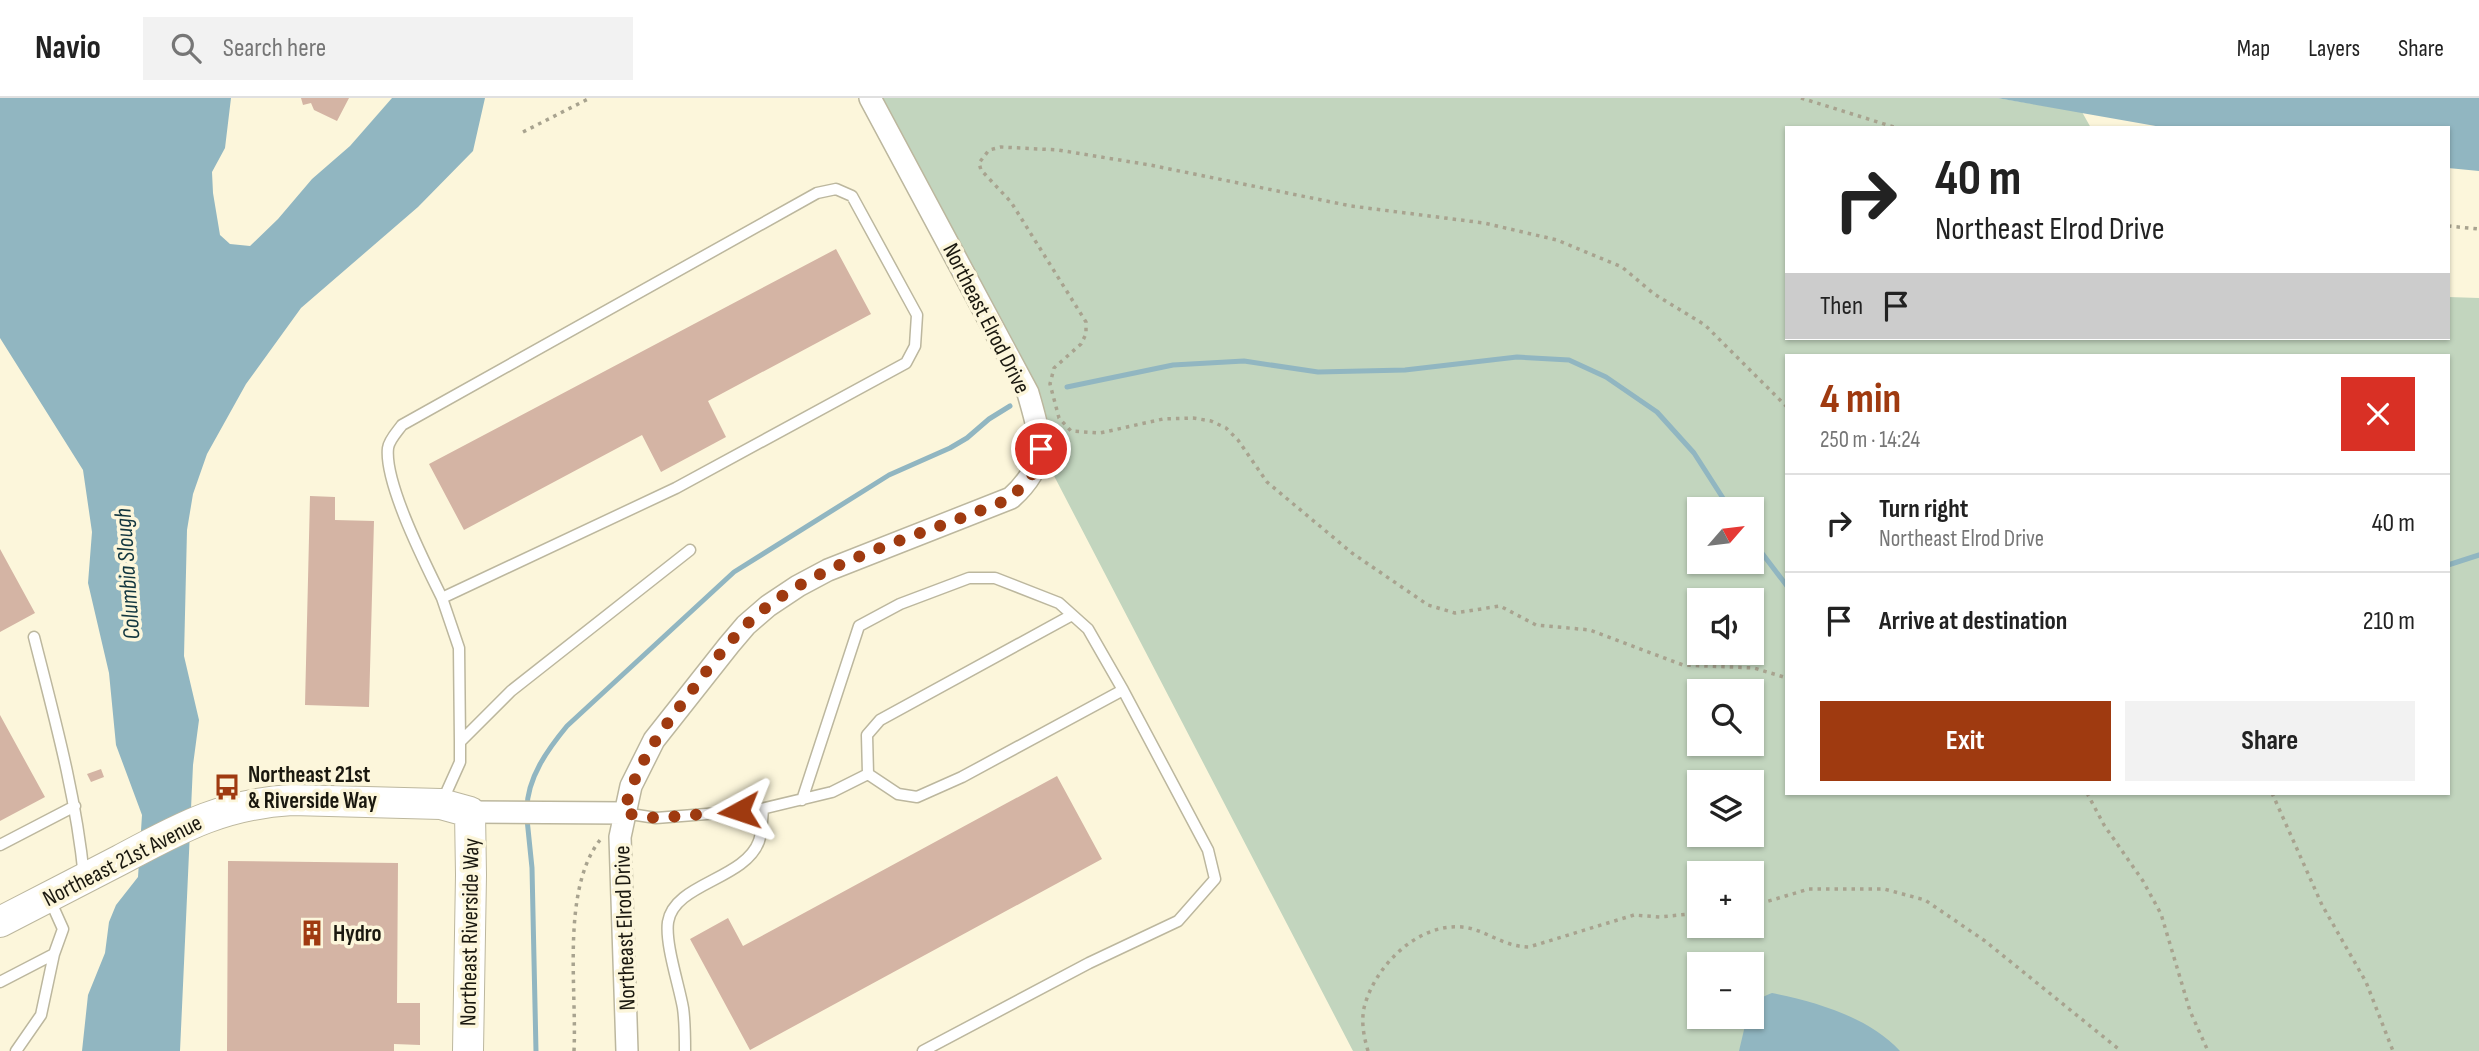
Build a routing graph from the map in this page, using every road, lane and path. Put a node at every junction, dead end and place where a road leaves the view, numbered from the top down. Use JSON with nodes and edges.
{"nodes":[{"id":1,"x":590,"y":98,"type":"edge"},
{"id":2,"x":870,"y":98,"type":"edge"},
{"id":3,"x":1801,"y":98,"type":"edge"},
{"id":4,"x":1891,"y":126,"type":"edge"},
{"id":5,"x":523,"y":132,"type":"dead end"},
{"id":6,"x":2450,"y":226,"type":"edge"},
{"id":7,"x":2479,"y":229,"type":"edge"},
{"id":8,"x":1785,"y":405,"type":"edge"},
{"id":9,"x":690,"y":550,"type":"dead end"},
{"id":10,"x":442,"y":598,"type":"junction"},
{"id":11,"x":1072,"y":615,"type":"junction"},
{"id":12,"x":34,"y":637,"type":"dead end"},
{"id":13,"x":1785,"y":677,"type":"edge"},
{"id":14,"x":1123,"y":691,"type":"junction"},
{"id":15,"x":460,"y":742,"type":"junction"},
{"id":16,"x":868,"y":774,"type":"junction"},
{"id":17,"x":2088,"y":795,"type":"edge"},
{"id":18,"x":2274,"y":795,"type":"edge"},
{"id":19,"x":802,"y":800,"type":"junction"},
{"id":20,"x":441,"y":804,"type":"junction"},
{"id":21,"x":75,"y":806,"type":"junction"},
{"id":22,"x":763,"y":809,"type":"junction"},
{"id":23,"x":482,"y":813,"type":"junction"},
{"id":24,"x":624,"y":813,"type":"junction"},
{"id":25,"x":600,"y":840,"type":"dead end"},
{"id":26,"x":0,"y":845,"type":"edge"},
{"id":27,"x":87,"y":877,"type":"junction"},
{"id":28,"x":48,"y":897,"type":"junction"},
{"id":29,"x":1764,"y":902,"type":"edge"},
{"id":30,"x":1687,"y":914,"type":"edge"},
{"id":31,"x":0,"y":922,"type":"edge"},
{"id":32,"x":54,"y":954,"type":"junction"},
{"id":33,"x":0,"y":982,"type":"edge"},
{"id":34,"x":16,"y":1051,"type":"edge"},
{"id":35,"x":468,"y":1051,"type":"edge"},
{"id":36,"x":574,"y":1051,"type":"edge"},
{"id":37,"x":627,"y":1051,"type":"edge"},
{"id":38,"x":685,"y":1051,"type":"edge"},
{"id":39,"x":923,"y":1051,"type":"edge"},
{"id":40,"x":1368,"y":1051,"type":"edge"},
{"id":41,"x":2122,"y":1051,"type":"edge"},
{"id":42,"x":2208,"y":1051,"type":"edge"},
{"id":43,"x":2393,"y":1051,"type":"edge"}],
"edges":[{"from":1,"to":5,"type":"path"},
{"from":2,"to":24,"type":"street","name":"Northeast Elrod Drive"},
{"from":3,"to":4,"type":"path"},
{"from":6,"to":7,"type":"path"},
{"from":8,"to":13,"type":"path"},
{"from":9,"to":15,"type":"lane"},
{"from":10,"to":10,"type":"lane"},
{"from":10,"to":15,"type":"lane"},
{"from":11,"to":14,"type":"lane"},
{"from":11,"to":16,"type":"lane"},
{"from":11,"to":19,"type":"lane"},
{"from":12,"to":21,"type":"lane"},
{"from":14,"to":16,"type":"lane"},
{"from":14,"to":39,"type":"lane"},
{"from":15,"to":20,"type":"lane"},
{"from":16,"to":19,"type":"lane"},
{"from":17,"to":42,"type":"path"},
{"from":18,"to":43,"type":"path"},
{"from":19,"to":22,"type":"lane"},
{"from":20,"to":23,"type":"street","name":"Northeast 21st Avenue"},
{"from":20,"to":27,"type":"street","name":"Northeast 21st Avenue"},
{"from":21,"to":26,"type":"lane"},
{"from":21,"to":27,"type":"lane"},
{"from":22,"to":24,"type":"lane"},
{"from":22,"to":38,"type":"lane"},
{"from":23,"to":24,"type":"street","name":"Northeast 21st Avenue"},
{"from":23,"to":35,"type":"street","name":"Northeast Riverside Way"},
{"from":24,"to":37,"type":"street","name":"Northeast Elrod Drive"},
{"from":25,"to":36,"type":"path"},
{"from":27,"to":28,"type":"street","name":"Northeast 21st Avenue"},
{"from":28,"to":31,"type":"street","name":"Northeast 21st Avenue"},
{"from":28,"to":32,"type":"lane"},
{"from":29,"to":41,"type":"path"},
{"from":30,"to":40,"type":"path"},
{"from":32,"to":33,"type":"lane"},
{"from":32,"to":34,"type":"lane"}]}
